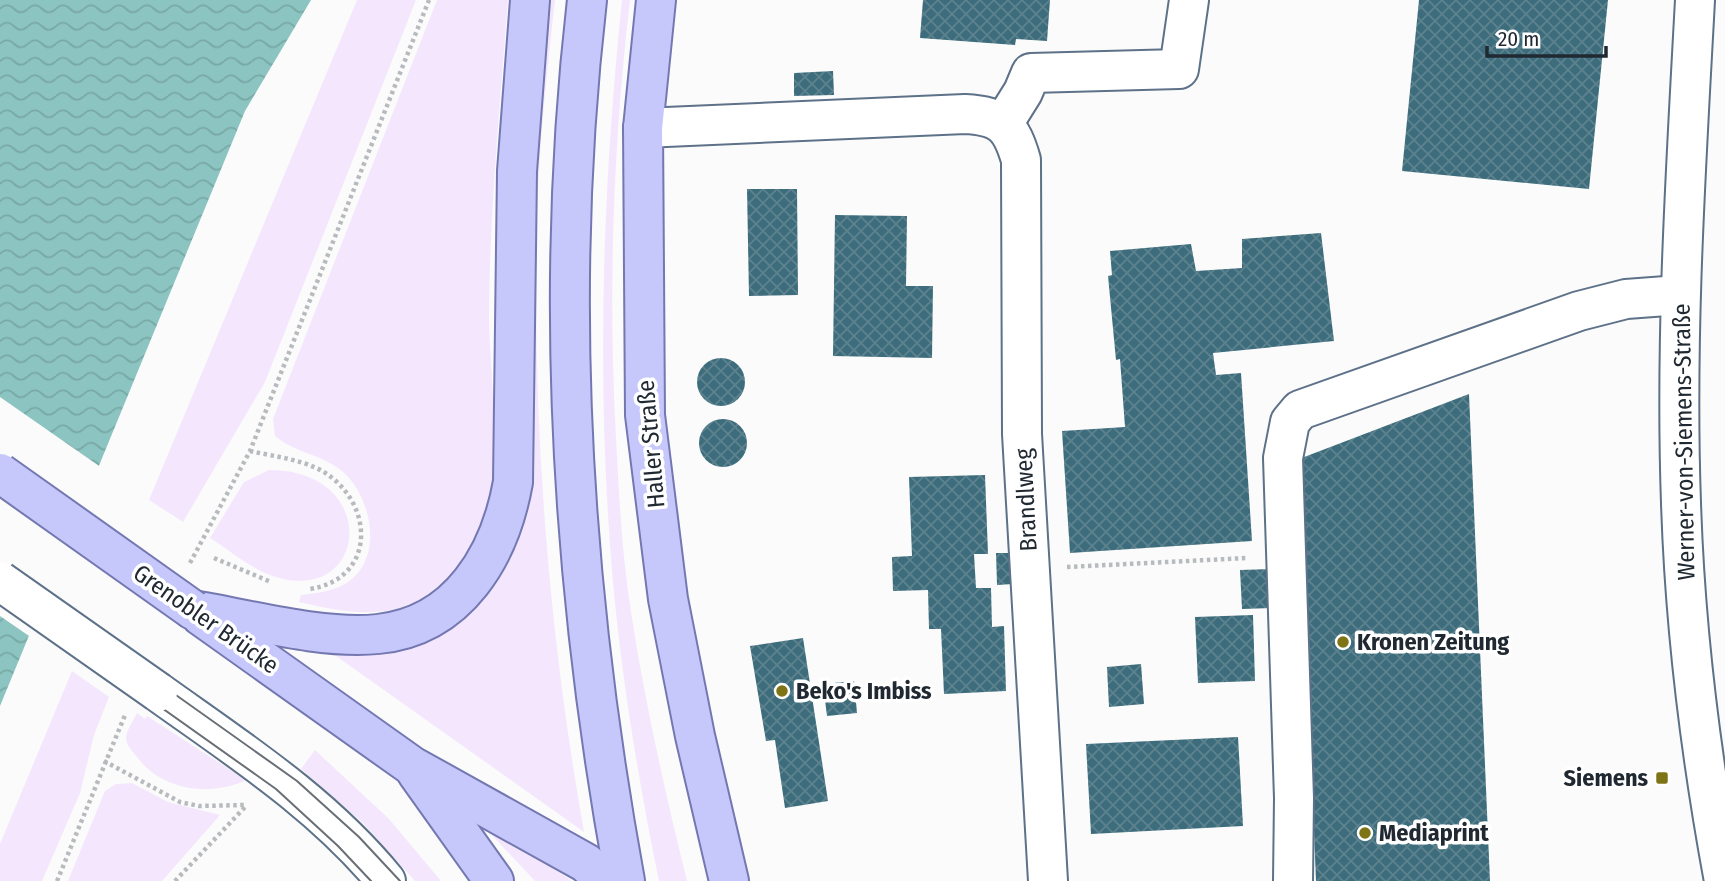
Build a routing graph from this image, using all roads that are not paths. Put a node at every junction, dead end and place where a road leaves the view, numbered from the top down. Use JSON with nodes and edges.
{"nodes":[{"id":1,"x":530,"y":0,"type":"edge"},
{"id":2,"x":587,"y":0,"type":"edge"},
{"id":3,"x":656,"y":0,"type":"edge"},
{"id":4,"x":1188,"y":0,"type":"edge"},
{"id":5,"x":1695,"y":0,"type":"edge"},
{"id":6,"x":1003,"y":124,"type":"junction"},
{"id":7,"x":643,"y":128,"type":"junction"},
{"id":8,"x":1680,"y":295,"type":"junction"},
{"id":9,"x":0,"y":473,"type":"edge"},
{"id":10,"x":0,"y":581,"type":"edge"},
{"id":11,"x":193,"y":610,"type":"junction"},
{"id":12,"x":412,"y":765,"type":"junction"},
{"id":13,"x":1047,"y":873,"type":"edge"},
{"id":14,"x":386,"y":881,"type":"edge"},
{"id":15,"x":494,"y":881,"type":"edge"},
{"id":16,"x":605,"y":881,"type":"edge"},
{"id":17,"x":625,"y":881,"type":"edge"},
{"id":18,"x":729,"y":881,"type":"edge"},
{"id":19,"x":1293,"y":881,"type":"edge"},
{"id":20,"x":1724,"y":881,"type":"edge"}],
"edges":[{"from":1,"to":11,"type":"main road"},
{"from":2,"to":17,"type":"main road"},
{"from":3,"to":7,"type":"main road","name":"Haller Straße"},
{"from":4,"to":6,"type":"street"},
{"from":5,"to":8,"type":"street","name":"Werner-von-Siemens-Straße"},
{"from":6,"to":7,"type":"street"},
{"from":6,"to":13,"type":"street","name":"Brandlweg"},
{"from":7,"to":18,"type":"main road","name":"Haller Straße"},
{"from":8,"to":19,"type":"street"},
{"from":8,"to":20,"type":"street","name":"Werner-von-Siemens-Straße"},
{"from":9,"to":11,"type":"main road","name":"Grenobler Brücke","bridge":true},
{"from":10,"to":14,"type":"street","bridge":true},
{"from":11,"to":12,"type":"main road","name":"Grenobler Brücke"},
{"from":12,"to":15,"type":"main road","name":"Grenobler Brücke"},
{"from":12,"to":16,"type":"main road","name":"Grenobler Brücke"}]}
